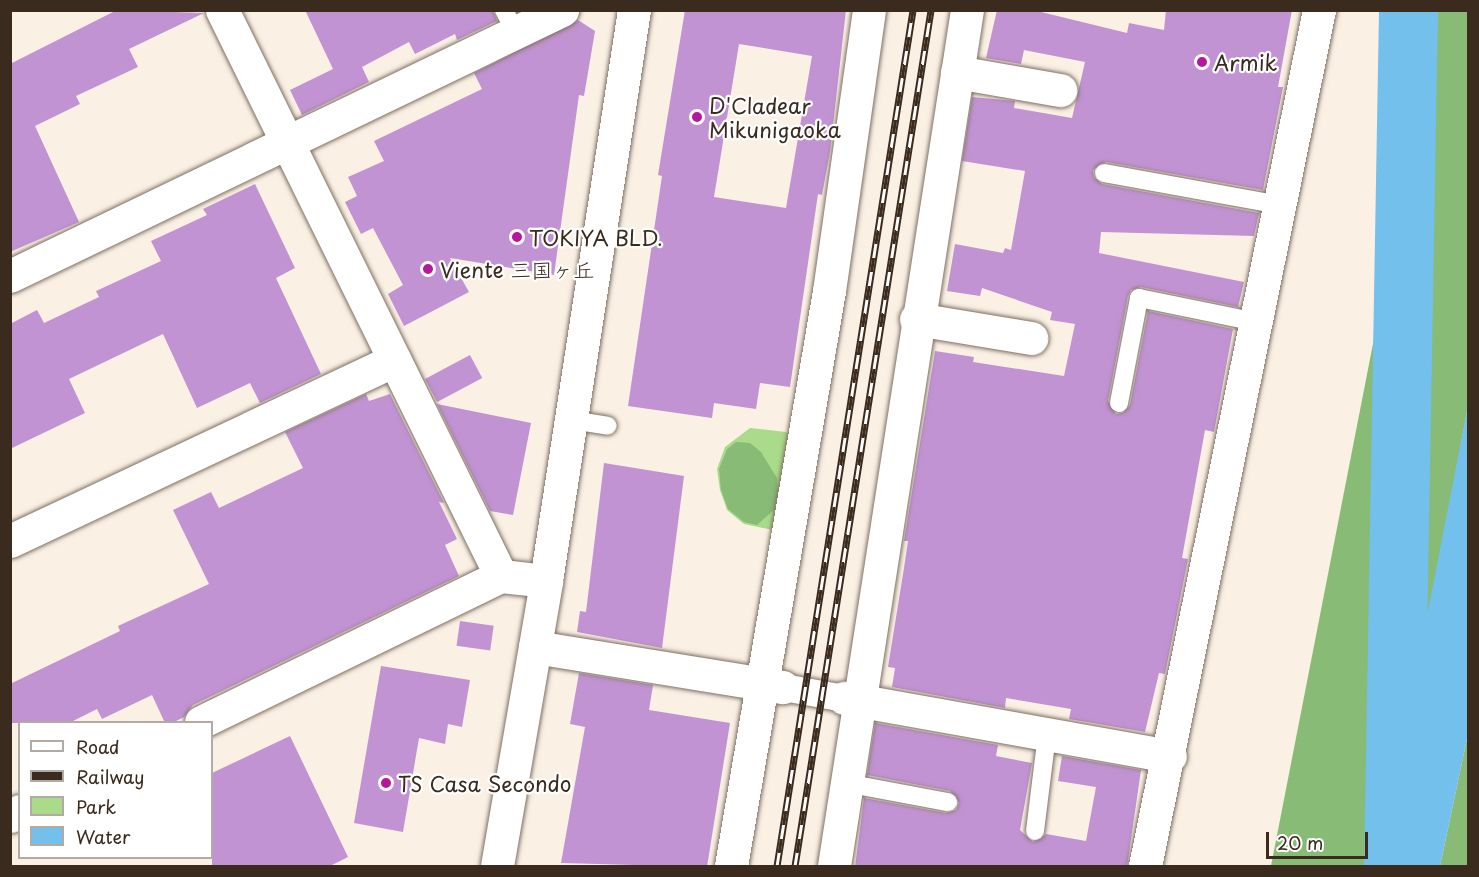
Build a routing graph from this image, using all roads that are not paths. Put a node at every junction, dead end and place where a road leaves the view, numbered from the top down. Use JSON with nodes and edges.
{"nodes":[{"id":1,"x":222,"y":10,"type":"edge"},
{"id":2,"x":562,"y":10,"type":"edge"},
{"id":3,"x":634,"y":10,"type":"edge"},
{"id":4,"x":869,"y":10,"type":"edge"},
{"id":5,"x":967,"y":10,"type":"edge"},
{"id":6,"x":1319,"y":10,"type":"edge"},
{"id":7,"x":510,"y":21,"type":"edge"},
{"id":8,"x":957,"y":72,"type":"junction"},
{"id":9,"x":1060,"y":90,"type":"dead end"},
{"id":10,"x":286,"y":143,"type":"junction"},
{"id":11,"x":1104,"y":173,"type":"dead end"},
{"id":12,"x":1280,"y":206,"type":"junction"},
{"id":13,"x":10,"y":276,"type":"edge"},
{"id":14,"x":916,"y":319,"type":"junction"},
{"id":15,"x":1256,"y":322,"type":"junction"},
{"id":16,"x":1031,"y":338,"type":"dead end"},
{"id":17,"x":395,"y":360,"type":"junction"},
{"id":18,"x":1119,"y":403,"type":"dead end"},
{"id":19,"x":572,"y":420,"type":"junction"},
{"id":20,"x":608,"y":426,"type":"dead end"},
{"id":21,"x":10,"y":541,"type":"edge"},
{"id":22,"x":501,"y":576,"type":"junction"},
{"id":23,"x":546,"y":581,"type":"junction"},
{"id":24,"x":535,"y":648,"type":"junction"},
{"id":25,"x":773,"y":685,"type":"junction"},
{"id":26,"x":851,"y":699,"type":"junction"},
{"id":27,"x":205,"y":721,"type":"edge"},
{"id":28,"x":1047,"y":734,"type":"junction"},
{"id":29,"x":1170,"y":756,"type":"junction"},
{"id":30,"x":846,"y":783,"type":"junction"},
{"id":31,"x":948,"y":802,"type":"dead end"},
{"id":32,"x":1035,"y":831,"type":"dead end"},
{"id":33,"x":497,"y":867,"type":"edge"},
{"id":34,"x":731,"y":867,"type":"edge"},
{"id":35,"x":834,"y":867,"type":"edge"},
{"id":36,"x":1145,"y":867,"type":"edge"}],
"edges":[{"from":1,"to":10,"type":"street"},
{"from":2,"to":7,"type":"street"},
{"from":3,"to":19,"type":"street"},
{"from":4,"to":25,"type":"street"},
{"from":5,"to":8,"type":"street"},
{"from":6,"to":12,"type":"street"},
{"from":7,"to":10,"type":"street"},
{"from":8,"to":9,"type":"street"},
{"from":8,"to":14,"type":"street"},
{"from":10,"to":13,"type":"street"},
{"from":10,"to":17,"type":"street"},
{"from":11,"to":12,"type":"lane"},
{"from":12,"to":15,"type":"street"},
{"from":14,"to":16,"type":"street"},
{"from":14,"to":26,"type":"street"},
{"from":15,"to":18,"type":"lane"},
{"from":15,"to":29,"type":"street"},
{"from":17,"to":21,"type":"street"},
{"from":17,"to":22,"type":"street"},
{"from":19,"to":20,"type":"lane"},
{"from":19,"to":23,"type":"street"},
{"from":22,"to":23,"type":"street"},
{"from":22,"to":27,"type":"street"},
{"from":23,"to":24,"type":"street"},
{"from":24,"to":25,"type":"street"},
{"from":24,"to":33,"type":"street"},
{"from":25,"to":26,"type":"street"},
{"from":25,"to":34,"type":"street"},
{"from":26,"to":28,"type":"street"},
{"from":26,"to":30,"type":"street"},
{"from":28,"to":29,"type":"street"},
{"from":28,"to":32,"type":"lane"},
{"from":29,"to":36,"type":"street"},
{"from":30,"to":31,"type":"lane"},
{"from":30,"to":35,"type":"street"}]}
